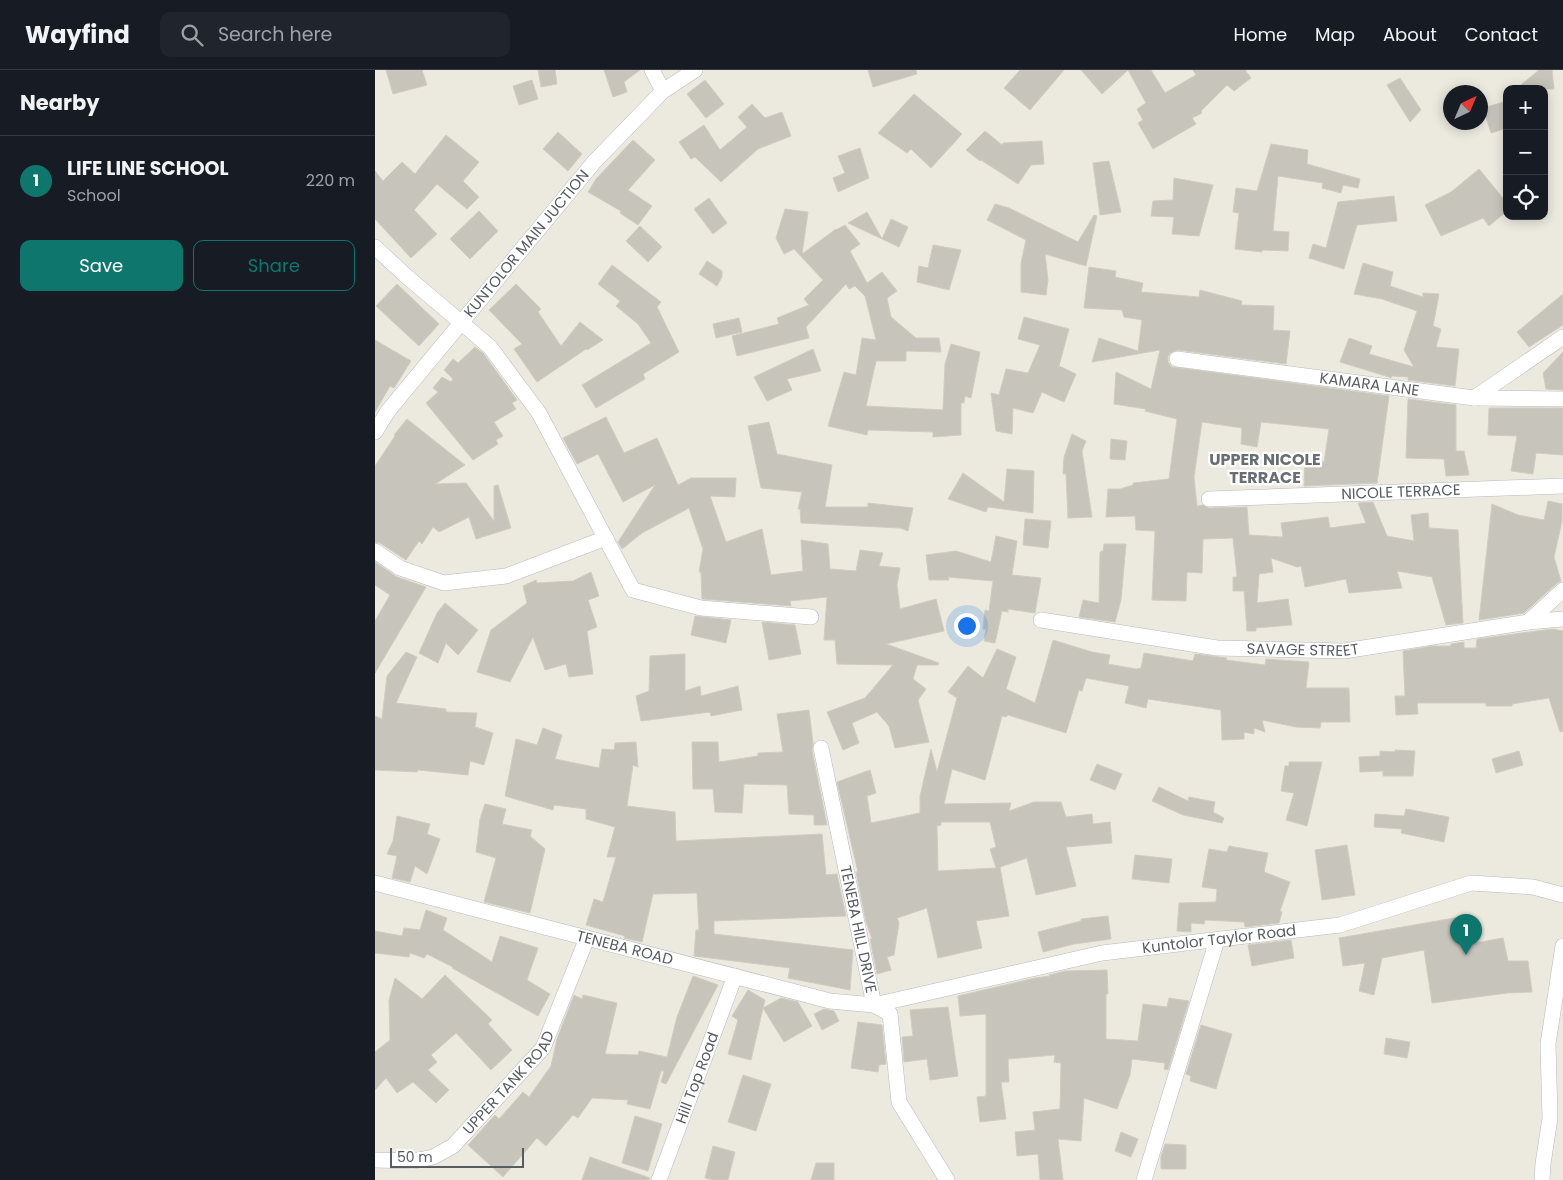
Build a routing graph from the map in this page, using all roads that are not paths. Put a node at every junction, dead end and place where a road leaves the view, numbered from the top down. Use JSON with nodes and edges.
{"nodes":[{"id":1,"x":652,"y":70,"type":"edge"},
{"id":2,"x":695,"y":70,"type":"edge"},
{"id":3,"x":663,"y":91,"type":"junction"},
{"id":4,"x":375,"y":247,"type":"edge"},
{"id":5,"x":461,"y":323,"type":"junction"},
{"id":6,"x":1563,"y":337,"type":"edge"},
{"id":7,"x":1177,"y":359,"type":"dead end"},
{"id":8,"x":1474,"y":398,"type":"junction"},
{"id":9,"x":1563,"y":399,"type":"edge"},
{"id":10,"x":375,"y":432,"type":"edge"},
{"id":11,"x":1563,"y":486,"type":"edge"},
{"id":12,"x":1209,"y":499,"type":"dead end"},
{"id":13,"x":606,"y":538,"type":"junction"},
{"id":14,"x":375,"y":551,"type":"edge"},
{"id":15,"x":1563,"y":590,"type":"edge"},
{"id":16,"x":811,"y":617,"type":"dead end"},
{"id":17,"x":1563,"y":619,"type":"edge"},
{"id":18,"x":1041,"y":620,"type":"dead end"},
{"id":19,"x":1528,"y":622,"type":"junction"},
{"id":20,"x":821,"y":748,"type":"dead end"},
{"id":21,"x":375,"y":884,"type":"edge"},
{"id":22,"x":1563,"y":895,"type":"edge"},
{"id":23,"x":587,"y":938,"type":"junction"},
{"id":24,"x":1217,"y":940,"type":"junction"},
{"id":25,"x":1563,"y":946,"type":"edge"},
{"id":26,"x":735,"y":976,"type":"junction"},
{"id":27,"x":874,"y":1005,"type":"junction"},
{"id":28,"x":375,"y":1160,"type":"edge"},
{"id":29,"x":659,"y":1180,"type":"edge"},
{"id":30,"x":947,"y":1180,"type":"edge"},
{"id":31,"x":1144,"y":1180,"type":"edge"},
{"id":32,"x":1542,"y":1180,"type":"edge"}],
"edges":[{"from":1,"to":3,"type":"street"},
{"from":2,"to":3,"type":"street","name":"KUNTOLOR MAIN JUCTION"},
{"from":3,"to":5,"type":"street","name":"KUNTOLOR MAIN JUCTION"},
{"from":4,"to":5,"type":"street"},
{"from":5,"to":10,"type":"street","name":"KUNTOLOR MAIN JUCTION"},
{"from":5,"to":13,"type":"street"},
{"from":6,"to":8,"type":"street"},
{"from":7,"to":8,"type":"street","name":"KAMARA LANE"},
{"from":8,"to":9,"type":"street","name":"KAMARA LANE"},
{"from":11,"to":12,"type":"street","name":"NICOLE TERRACE"},
{"from":13,"to":14,"type":"street"},
{"from":13,"to":16,"type":"street"},
{"from":15,"to":19,"type":"street"},
{"from":17,"to":19,"type":"street","name":"SAVAGE STREET"},
{"from":18,"to":19,"type":"street","name":"SAVAGE STREET"},
{"from":20,"to":27,"type":"street","name":"TENEBA HILL DRIVE"},
{"from":21,"to":23,"type":"street","name":"TENEBA ROAD"},
{"from":22,"to":24,"type":"street","name":"Kuntolor Taylor Road"},
{"from":23,"to":26,"type":"street","name":"TENEBA ROAD"},
{"from":23,"to":28,"type":"street","name":"UPPER TANK ROAD"},
{"from":24,"to":27,"type":"street","name":"Kuntolor Taylor Road"},
{"from":24,"to":31,"type":"street"},
{"from":25,"to":32,"type":"street"},
{"from":26,"to":27,"type":"street","name":"TENEBA ROAD"},
{"from":26,"to":29,"type":"street","name":"Hill Top Road"},
{"from":27,"to":30,"type":"street","name":"TENEBA HILL DRIVE"}]}
